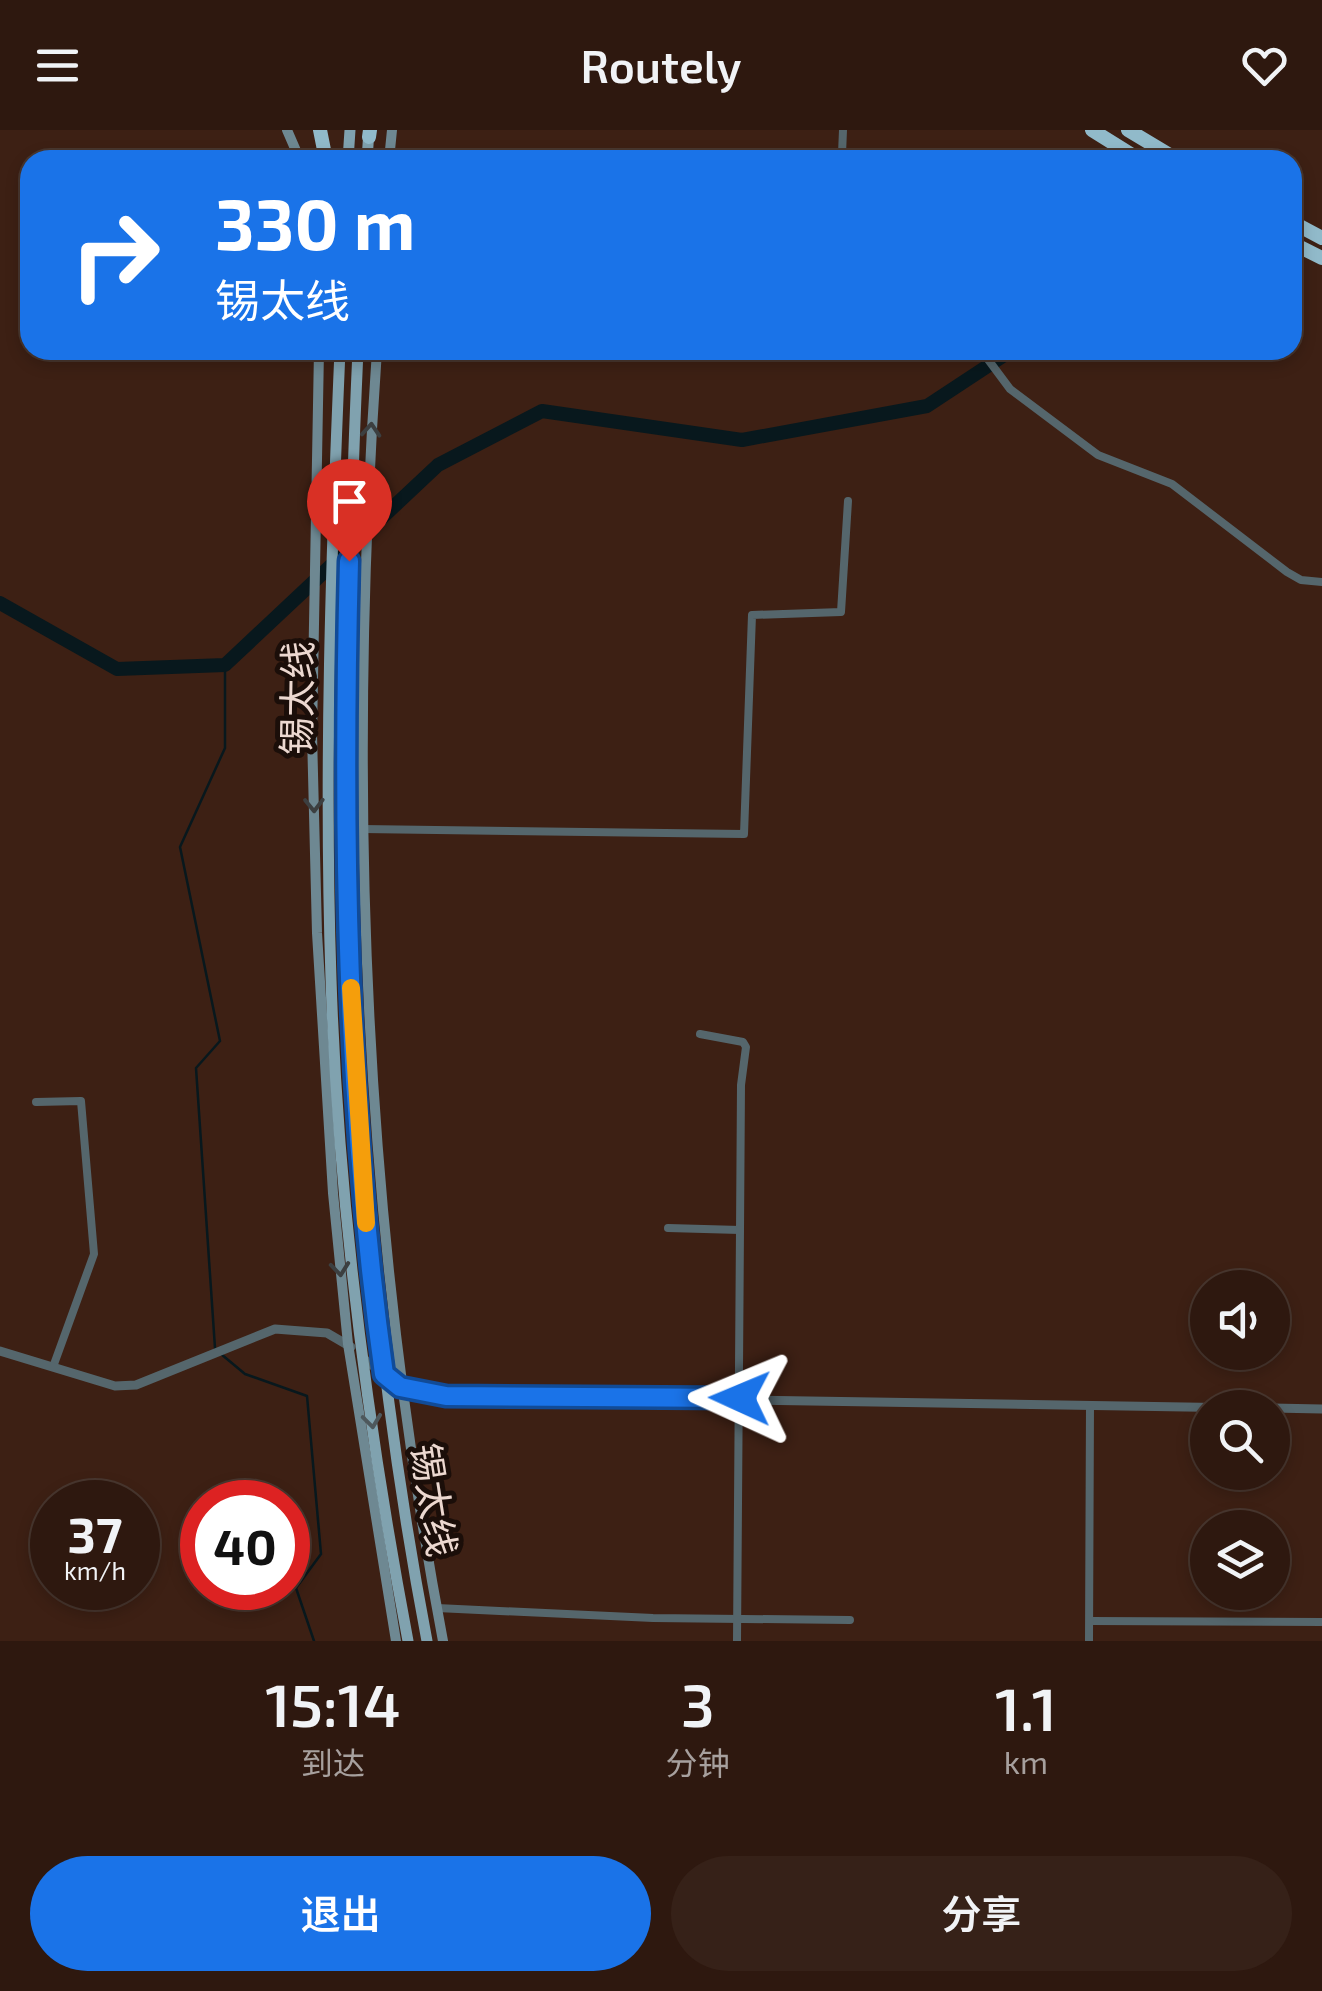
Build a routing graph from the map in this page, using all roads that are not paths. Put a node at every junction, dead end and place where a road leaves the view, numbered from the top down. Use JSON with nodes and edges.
{"nodes":[{"id":1,"x":1128,"y":130,"type":"edge"},
{"id":2,"x":1096,"y":132,"type":"edge"},
{"id":3,"x":1124,"y":150,"type":"edge"},
{"id":4,"x":1161,"y":150,"type":"edge"},
{"id":5,"x":319,"y":360,"type":"edge"},
{"id":6,"x":340,"y":360,"type":"edge"},
{"id":7,"x":358,"y":360,"type":"edge"},
{"id":8,"x":375,"y":360,"type":"edge"},
{"id":9,"x":988,"y":360,"type":"edge"},
{"id":10,"x":848,"y":501,"type":"dead end"},
{"id":11,"x":1322,"y":582,"type":"edge"},
{"id":12,"x":362,"y":829,"type":"junction"},
{"id":13,"x":700,"y":1034,"type":"dead end"},
{"id":14,"x":36,"y":1102,"type":"dead end"},
{"id":15,"x":668,"y":1228,"type":"dead end"},
{"id":16,"x":740,"y":1230,"type":"junction"},
{"id":17,"x":348,"y":1344,"type":"junction"},
{"id":18,"x":0,"y":1351,"type":"edge"},
{"id":19,"x":364,"y":1360,"type":"junction"},
{"id":20,"x":53,"y":1367,"type":"junction"},
{"id":21,"x":384,"y":1374,"type":"junction"},
{"id":22,"x":400,"y":1387,"type":"junction"},
{"id":23,"x":740,"y":1398,"type":"junction"},
{"id":24,"x":1090,"y":1405,"type":"junction"},
{"id":25,"x":1190,"y":1407,"type":"edge"},
{"id":26,"x":1290,"y":1408,"type":"edge"},
{"id":27,"x":1322,"y":1409,"type":"edge"},
{"id":28,"x":437,"y":1608,"type":"junction"},
{"id":29,"x":738,"y":1617,"type":"junction"},
{"id":30,"x":850,"y":1620,"type":"dead end"},
{"id":31,"x":1090,"y":1621,"type":"junction"},
{"id":32,"x":1322,"y":1622,"type":"edge"},
{"id":33,"x":396,"y":1641,"type":"edge"},
{"id":34,"x":408,"y":1641,"type":"edge"},
{"id":35,"x":427,"y":1641,"type":"edge"},
{"id":36,"x":443,"y":1641,"type":"edge"},
{"id":37,"x":737,"y":1641,"type":"edge"},
{"id":38,"x":1090,"y":1641,"type":"edge"}],
"edges":[{"from":1,"to":4,"type":"highway"},
{"from":2,"to":3,"type":"highway"},
{"from":5,"to":17,"type":"main road","one_way":true},
{"from":6,"to":19,"type":"main road","name":"锡太线"},
{"from":7,"to":21,"type":"main road","name":"锡太线"},
{"from":12,"to":8,"type":"main road","one_way":true},
{"from":9,"to":11,"type":"street"},
{"from":10,"to":12,"type":"street"},
{"from":12,"to":22,"type":"main road"},
{"from":13,"to":16,"type":"street"},
{"from":14,"to":20,"type":"street"},
{"from":15,"to":16,"type":"street"},
{"from":16,"to":23,"type":"street"},
{"from":17,"to":19,"type":"street"},
{"from":17,"to":20,"type":"street"},
{"from":17,"to":33,"type":"main road"},
{"from":18,"to":20,"type":"street"},
{"from":19,"to":21,"type":"street"},
{"from":19,"to":34,"type":"main road","name":"锡太线","one_way":true},
{"from":21,"to":22,"type":"street"},
{"from":21,"to":35,"type":"main road","name":"锡太线"},
{"from":22,"to":23,"type":"street"},
{"from":22,"to":28,"type":"main road"},
{"from":23,"to":24,"type":"street"},
{"from":23,"to":29,"type":"street"},
{"from":24,"to":25,"type":"street"},
{"from":24,"to":31,"type":"street"},
{"from":26,"to":27,"type":"street"},
{"from":28,"to":29,"type":"street"},
{"from":28,"to":36,"type":"main road"},
{"from":29,"to":30,"type":"street"},
{"from":29,"to":37,"type":"street"},
{"from":31,"to":32,"type":"street"},
{"from":31,"to":38,"type":"street"}]}
